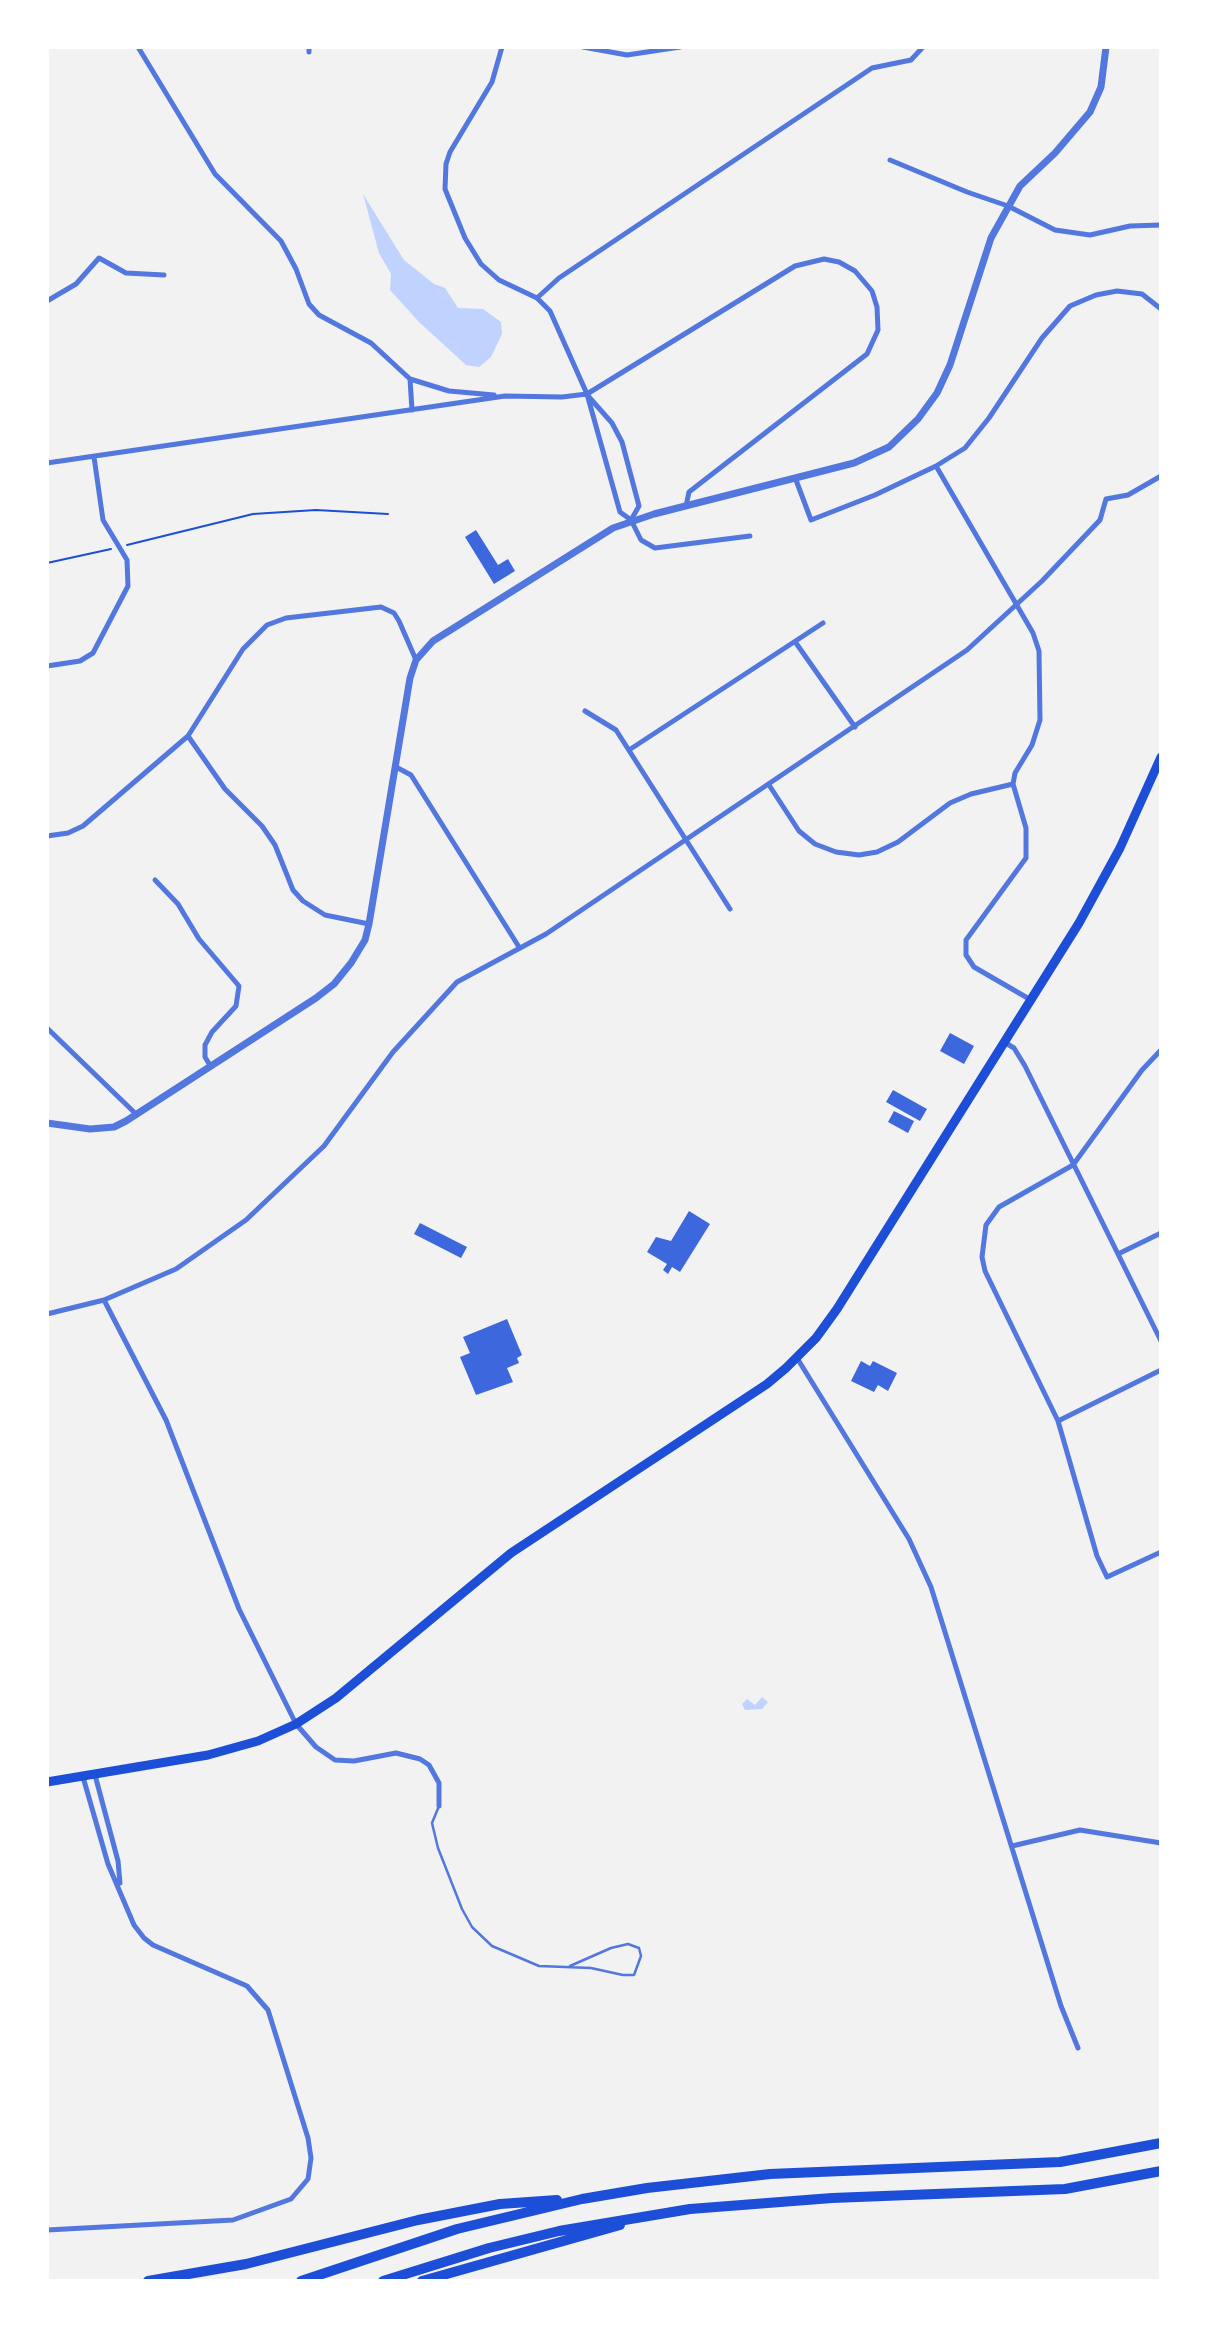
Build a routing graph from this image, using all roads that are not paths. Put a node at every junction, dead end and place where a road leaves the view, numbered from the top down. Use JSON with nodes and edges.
{"nodes":[{"id":1,"x":138,"y":47,"type":"edge"},
{"id":2,"x":502,"y":47,"type":"edge"},
{"id":3,"x":583,"y":47,"type":"edge"},
{"id":4,"x":680,"y":47,"type":"edge"},
{"id":5,"x":923,"y":47,"type":"edge"},
{"id":6,"x":1106,"y":47,"type":"edge"},
{"id":7,"x":890,"y":160,"type":"dead end"},
{"id":8,"x":1008,"y":206,"type":"junction"},
{"id":9,"x":1161,"y":225,"type":"edge"},
{"id":10,"x":164,"y":275,"type":"dead end"},
{"id":11,"x":537,"y":298,"type":"junction"},
{"id":12,"x":47,"y":301,"type":"edge"},
{"id":13,"x":1161,"y":309,"type":"edge"},
{"id":14,"x":410,"y":379,"type":"junction"},
{"id":15,"x":587,"y":394,"type":"junction"},
{"id":16,"x":505,"y":396,"type":"junction"},
{"id":17,"x":412,"y":410,"type":"junction"},
{"id":18,"x":94,"y":457,"type":"junction"},
{"id":19,"x":47,"y":463,"type":"edge"},
{"id":20,"x":936,"y":466,"type":"junction"},
{"id":21,"x":1161,"y":477,"type":"edge"},
{"id":22,"x":796,"y":480,"type":"junction"},
{"id":23,"x":686,"y":506,"type":"junction"},
{"id":24,"x":631,"y":520,"type":"junction"},
{"id":25,"x":750,"y":536,"type":"dead end"},
{"id":26,"x":1015,"y":607,"type":"junction"},
{"id":27,"x":823,"y":623,"type":"dead end"},
{"id":28,"x":796,"y":643,"type":"junction"},
{"id":29,"x":416,"y":660,"type":"junction"},
{"id":30,"x":47,"y":666,"type":"edge"},
{"id":31,"x":585,"y":711,"type":"dead end"},
{"id":32,"x":855,"y":727,"type":"junction"},
{"id":33,"x":188,"y":737,"type":"junction"},
{"id":34,"x":629,"y":750,"type":"junction"},
{"id":35,"x":1161,"y":757,"type":"edge"},
{"id":36,"x":396,"y":767,"type":"junction"},
{"id":37,"x":1013,"y":784,"type":"junction"},
{"id":38,"x":769,"y":785,"type":"junction"},
{"id":39,"x":47,"y":835,"type":"edge"},
{"id":40,"x":686,"y":841,"type":"junction"},
{"id":41,"x":155,"y":880,"type":"dead end"},
{"id":42,"x":730,"y":909,"type":"dead end"},
{"id":43,"x":369,"y":923,"type":"junction"},
{"id":44,"x":519,"y":947,"type":"junction"},
{"id":45,"x":1031,"y":1000,"type":"junction"},
{"id":46,"x":47,"y":1028,"type":"edge"},
{"id":47,"x":1004,"y":1042,"type":"junction"},
{"id":48,"x":1161,"y":1050,"type":"edge"},
{"id":49,"x":211,"y":1067,"type":"junction"},
{"id":50,"x":137,"y":1115,"type":"junction"},
{"id":51,"x":47,"y":1123,"type":"edge"},
{"id":52,"x":1073,"y":1165,"type":"junction"},
{"id":53,"x":1161,"y":1233,"type":"edge"},
{"id":54,"x":1118,"y":1254,"type":"junction"},
{"id":55,"x":104,"y":1300,"type":"junction"},
{"id":56,"x":47,"y":1314,"type":"edge"},
{"id":57,"x":1161,"y":1341,"type":"edge"},
{"id":58,"x":797,"y":1357,"type":"junction"},
{"id":59,"x":1161,"y":1370,"type":"edge"},
{"id":60,"x":1058,"y":1421,"type":"junction"},
{"id":61,"x":1161,"y":1552,"type":"edge"},
{"id":62,"x":296,"y":1724,"type":"junction"},
{"id":63,"x":95,"y":1775,"type":"junction"},
{"id":64,"x":83,"y":1777,"type":"junction"},
{"id":65,"x":47,"y":1782,"type":"edge"},
{"id":66,"x":439,"y":1806,"type":"joint"},
{"id":67,"x":1161,"y":1843,"type":"edge"},
{"id":68,"x":1012,"y":1846,"type":"junction"},
{"id":69,"x":121,"y":1890,"type":"junction"},
{"id":70,"x":570,"y":1966,"type":"junction"},
{"id":71,"x":1078,"y":2048,"type":"dead end"},
{"id":72,"x":1161,"y":2143,"type":"edge"},
{"id":73,"x":1161,"y":2171,"type":"edge"},
{"id":74,"x":582,"y":2199,"type":"junction"},
{"id":75,"x":660,"y":2213,"type":"junction"},
{"id":76,"x":47,"y":2230,"type":"edge"},
{"id":77,"x":148,"y":2281,"type":"edge"},
{"id":78,"x":302,"y":2281,"type":"edge"},
{"id":79,"x":383,"y":2281,"type":"edge"},
{"id":80,"x":422,"y":2281,"type":"edge"}],
"edges":[{"from":1,"to":14,"type":"street"},
{"from":2,"to":11,"type":"street"},
{"from":3,"to":4,"type":"street"},
{"from":5,"to":11,"type":"street"},
{"from":6,"to":8,"type":"street"},
{"from":7,"to":8,"type":"street"},
{"from":8,"to":9,"type":"street"},
{"from":8,"to":22,"type":"street"},
{"from":10,"to":12,"type":"street"},
{"from":11,"to":15,"type":"street"},
{"from":13,"to":20,"type":"street"},
{"from":14,"to":16,"type":"street"},
{"from":14,"to":17,"type":"street"},
{"from":15,"to":16,"type":"street"},
{"from":15,"to":23,"type":"street"},
{"from":15,"to":24,"type":"street"},
{"from":15,"to":24,"type":"street"},
{"from":16,"to":17,"type":"street"},
{"from":17,"to":18,"type":"street"},
{"from":18,"to":19,"type":"street"},
{"from":18,"to":30,"type":"street"},
{"from":20,"to":22,"type":"street"},
{"from":20,"to":26,"type":"street"},
{"from":21,"to":26,"type":"street"},
{"from":22,"to":23,"type":"street"},
{"from":23,"to":24,"type":"street"},
{"from":24,"to":25,"type":"street"},
{"from":24,"to":29,"type":"street"},
{"from":26,"to":32,"type":"street"},
{"from":26,"to":37,"type":"street"},
{"from":27,"to":28,"type":"street"},
{"from":28,"to":32,"type":"street"},
{"from":28,"to":34,"type":"street"},
{"from":29,"to":33,"type":"street"},
{"from":29,"to":36,"type":"street"},
{"from":31,"to":34,"type":"street"},
{"from":32,"to":38,"type":"street"},
{"from":33,"to":39,"type":"street"},
{"from":33,"to":43,"type":"street"},
{"from":34,"to":40,"type":"street"},
{"from":35,"to":45,"type":"main road"},
{"from":36,"to":43,"type":"street"},
{"from":36,"to":44,"type":"street"},
{"from":37,"to":38,"type":"street"},
{"from":37,"to":45,"type":"street"},
{"from":38,"to":40,"type":"street"},
{"from":40,"to":42,"type":"street"},
{"from":40,"to":44,"type":"street"},
{"from":41,"to":49,"type":"street"},
{"from":43,"to":49,"type":"street"},
{"from":44,"to":55,"type":"street"},
{"from":45,"to":47,"type":"main road"},
{"from":46,"to":50,"type":"street"},
{"from":47,"to":52,"type":"street"},
{"from":47,"to":58,"type":"main road"},
{"from":48,"to":52,"type":"street"},
{"from":49,"to":50,"type":"street"},
{"from":50,"to":51,"type":"street"},
{"from":52,"to":54,"type":"street"},
{"from":52,"to":60,"type":"street"},
{"from":53,"to":54,"type":"street"},
{"from":54,"to":57,"type":"street"},
{"from":55,"to":56,"type":"street"},
{"from":55,"to":62,"type":"street"},
{"from":58,"to":62,"type":"main road"},
{"from":58,"to":68,"type":"street"},
{"from":59,"to":60,"type":"street"},
{"from":60,"to":61,"type":"street"},
{"from":62,"to":63,"type":"main road"},
{"from":62,"to":66,"type":"street"},
{"from":63,"to":64,"type":"main road"},
{"from":63,"to":69,"type":"street"},
{"from":64,"to":65,"type":"main road"},
{"from":64,"to":69,"type":"street"},
{"from":66,"to":70,"type":"lane"},
{"from":67,"to":68,"type":"street"},
{"from":68,"to":71,"type":"street"},
{"from":69,"to":76,"type":"street"},
{"from":70,"to":70,"type":"lane"},
{"from":72,"to":74,"type":"highway"},
{"from":73,"to":75,"type":"highway"},
{"from":74,"to":77,"type":"highway"},
{"from":74,"to":78,"type":"highway"},
{"from":75,"to":79,"type":"highway"},
{"from":75,"to":80,"type":"highway"}]}
